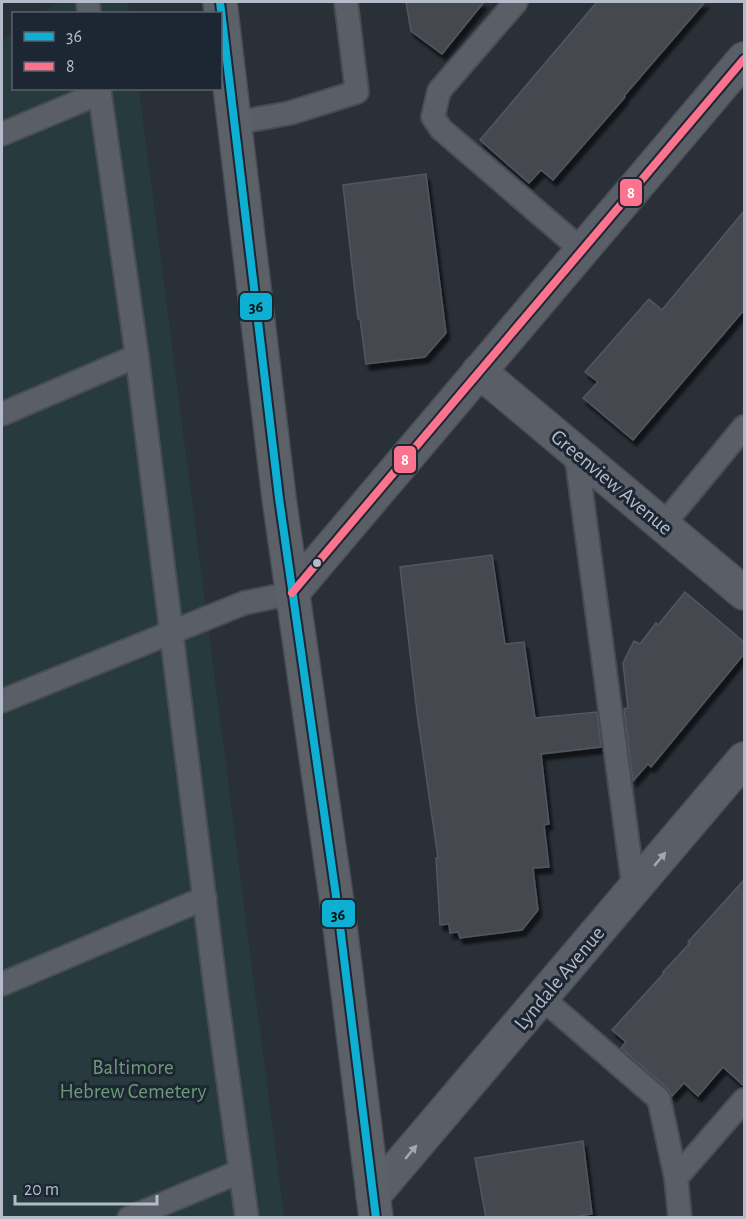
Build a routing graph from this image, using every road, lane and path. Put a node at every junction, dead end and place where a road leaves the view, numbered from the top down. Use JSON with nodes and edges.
{"nodes":[{"id":1,"x":346,"y":2,"type":"edge"},
{"id":2,"x":516,"y":2,"type":"edge"},
{"id":3,"x":222,"y":18,"type":"edge"},
{"id":4,"x":744,"y":59,"type":"edge"},
{"id":5,"x":100,"y":91,"type":"edge"},
{"id":6,"x":235,"y":123,"type":"junction"},
{"id":7,"x":2,"y":134,"type":"edge"},
{"id":8,"x":582,"y":250,"type":"junction"},
{"id":9,"x":137,"y":356,"type":"junction"},
{"id":10,"x":479,"y":371,"type":"junction"},
{"id":11,"x":2,"y":414,"type":"edge"},
{"id":12,"x":744,"y":427,"type":"edge"},
{"id":13,"x":576,"y":453,"type":"junction"},
{"id":14,"x":663,"y":525,"type":"junction"},
{"id":15,"x":292,"y":593,"type":"junction"},
{"id":16,"x":744,"y":593,"type":"edge"},
{"id":17,"x":172,"y":632,"type":"junction"},
{"id":18,"x":2,"y":701,"type":"edge"},
{"id":19,"x":744,"y":759,"type":"edge"},
{"id":20,"x":634,"y":890,"type":"junction"},
{"id":21,"x":204,"y":898,"type":"junction"},
{"id":22,"x":2,"y":984,"type":"edge"},
{"id":23,"x":542,"y":998,"type":"junction"},
{"id":24,"x":744,"y":1100,"type":"edge"},
{"id":25,"x":239,"y":1172,"type":"junction"},
{"id":26,"x":676,"y":1178,"type":"junction"},
{"id":27,"x":374,"y":1207,"type":"edge"},
{"id":28,"x":129,"y":1218,"type":"edge"},
{"id":29,"x":247,"y":1218,"type":"edge"},
{"id":30,"x":680,"y":1218,"type":"edge"}],
"edges":[{"from":1,"to":6,"type":"lane"},
{"from":2,"to":8,"type":"lane"},
{"from":3,"to":6,"type":"main road"},
{"from":4,"to":8,"type":"street"},
{"from":5,"to":7,"type":"lane"},
{"from":5,"to":9,"type":"lane"},
{"from":6,"to":15,"type":"main road"},
{"from":8,"to":10,"type":"street"},
{"from":9,"to":11,"type":"lane"},
{"from":9,"to":17,"type":"lane"},
{"from":10,"to":13,"type":"street","name":"Greenview Avenue"},
{"from":10,"to":15,"type":"street"},
{"from":12,"to":14,"type":"lane"},
{"from":13,"to":14,"type":"street","name":"Greenview Avenue"},
{"from":13,"to":20,"type":"lane"},
{"from":14,"to":16,"type":"street","name":"Greenview Avenue"},
{"from":15,"to":17,"type":"lane"},
{"from":15,"to":27,"type":"main road"},
{"from":17,"to":18,"type":"lane"},
{"from":17,"to":21,"type":"lane"},
{"from":20,"to":19,"type":"street","name":"Lyndale Avenue","one_way":true},
{"from":20,"to":23,"type":"street","name":"Lyndale Avenue"},
{"from":21,"to":22,"type":"lane"},
{"from":21,"to":25,"type":"lane"},
{"from":23,"to":26,"type":"lane"},
{"from":27,"to":23,"type":"street","name":"Lyndale Avenue","one_way":true},
{"from":24,"to":26,"type":"lane"},
{"from":25,"to":28,"type":"lane"},
{"from":25,"to":29,"type":"lane"},
{"from":26,"to":30,"type":"lane"}]}
